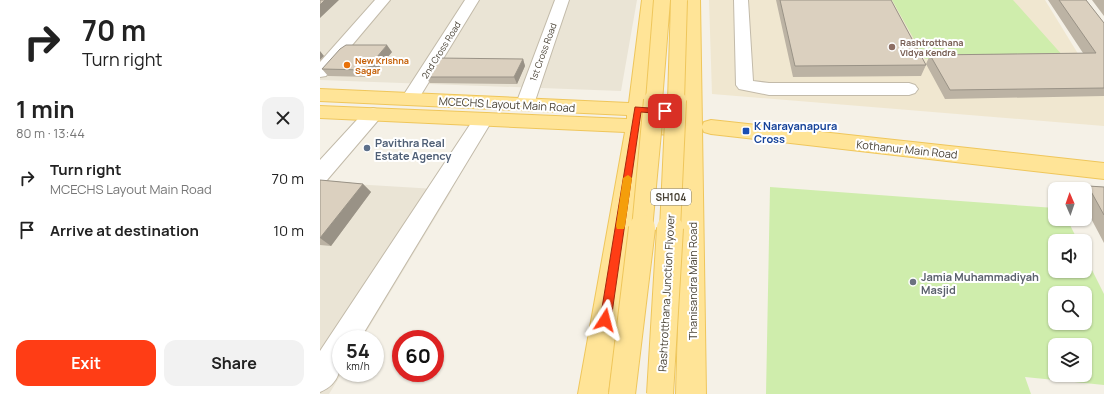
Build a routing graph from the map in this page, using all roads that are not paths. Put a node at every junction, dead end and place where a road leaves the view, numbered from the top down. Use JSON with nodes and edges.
{"nodes":[{"id":1,"x":382,"y":0,"type":"edge"},
{"id":2,"x":472,"y":0,"type":"edge"},
{"id":3,"x":562,"y":0,"type":"edge"},
{"id":4,"x":649,"y":0,"type":"edge"},
{"id":5,"x":662,"y":0,"type":"edge"},
{"id":6,"x":680,"y":0,"type":"edge"},
{"id":7,"x":693,"y":0,"type":"edge"},
{"id":8,"x":741,"y":0,"type":"edge"},
{"id":9,"x":320,"y":72,"type":"edge"},
{"id":10,"x":909,"y":90,"type":"dead end"},
{"id":11,"x":320,"y":96,"type":"edge"},
{"id":12,"x":410,"y":99,"type":"junction"},
{"id":13,"x":525,"y":104,"type":"junction"},
{"id":14,"x":320,"y":112,"type":"edge"},
{"id":15,"x":373,"y":114,"type":"junction"},
{"id":16,"x":636,"y":117,"type":"junction"},
{"id":17,"x":484,"y":119,"type":"junction"},
{"id":18,"x":699,"y":123,"type":"junction"},
{"id":19,"x":612,"y":125,"type":"junction"},
{"id":20,"x":631,"y":159,"type":"junction"},
{"id":21,"x":1104,"y":171,"type":"edge"},
{"id":22,"x":320,"y":174,"type":"edge"},
{"id":23,"x":350,"y":330,"type":"edge"},
{"id":24,"x":332,"y":359,"type":"edge"},
{"id":25,"x":320,"y":378,"type":"edge"},
{"id":26,"x":593,"y":394,"type":"edge"},
{"id":27,"x":622,"y":394,"type":"edge"},
{"id":28,"x":660,"y":394,"type":"edge"},
{"id":29,"x":691,"y":394,"type":"edge"}],
"edges":[{"from":1,"to":9,"type":"street"},
{"from":2,"to":12,"type":"street","name":"2nd Cross Road"},
{"from":3,"to":13,"type":"street","name":"1st Cross Road"},
{"from":4,"to":16,"type":"main road"},
{"from":5,"to":27,"type":"main road","number":"SH104","bridge":true},
{"from":6,"to":28,"type":"main road","name":"Rashtrotthana Junction Flyover","number":"SH104","bridge":true},
{"from":7,"to":18,"type":"main road","name":"Thanisandra Main Road","number":"SH104"},
{"from":8,"to":10,"type":"street"},
{"from":11,"to":12,"type":"main road","name":"MCECHS Layout Main Road"},
{"from":12,"to":13,"type":"main road","name":"MCECHS Layout Main Road"},
{"from":13,"to":16,"type":"main road","name":"MCECHS Layout Main Road"},
{"from":14,"to":15,"type":"main road","name":"MCECHS Layout Main Road"},
{"from":15,"to":17,"type":"main road","name":"MCECHS Layout Main Road"},
{"from":15,"to":22,"type":"street"},
{"from":16,"to":18,"type":"main road","name":"Kothanur Main Road"},
{"from":16,"to":19,"type":"main road","name":"MCECHS Layout Main Road"},
{"from":16,"to":20,"type":"main road"},
{"from":17,"to":19,"type":"main road","name":"MCECHS Layout Main Road"},
{"from":17,"to":23,"type":"street"},
{"from":18,"to":21,"type":"main road","name":"Kothanur Main Road"},
{"from":18,"to":29,"type":"main road","name":"Thanisandra Main Road","number":"SH104"},
{"from":19,"to":20,"type":"main road"},
{"from":20,"to":26,"type":"main road"},
{"from":24,"to":25,"type":"street"}]}
